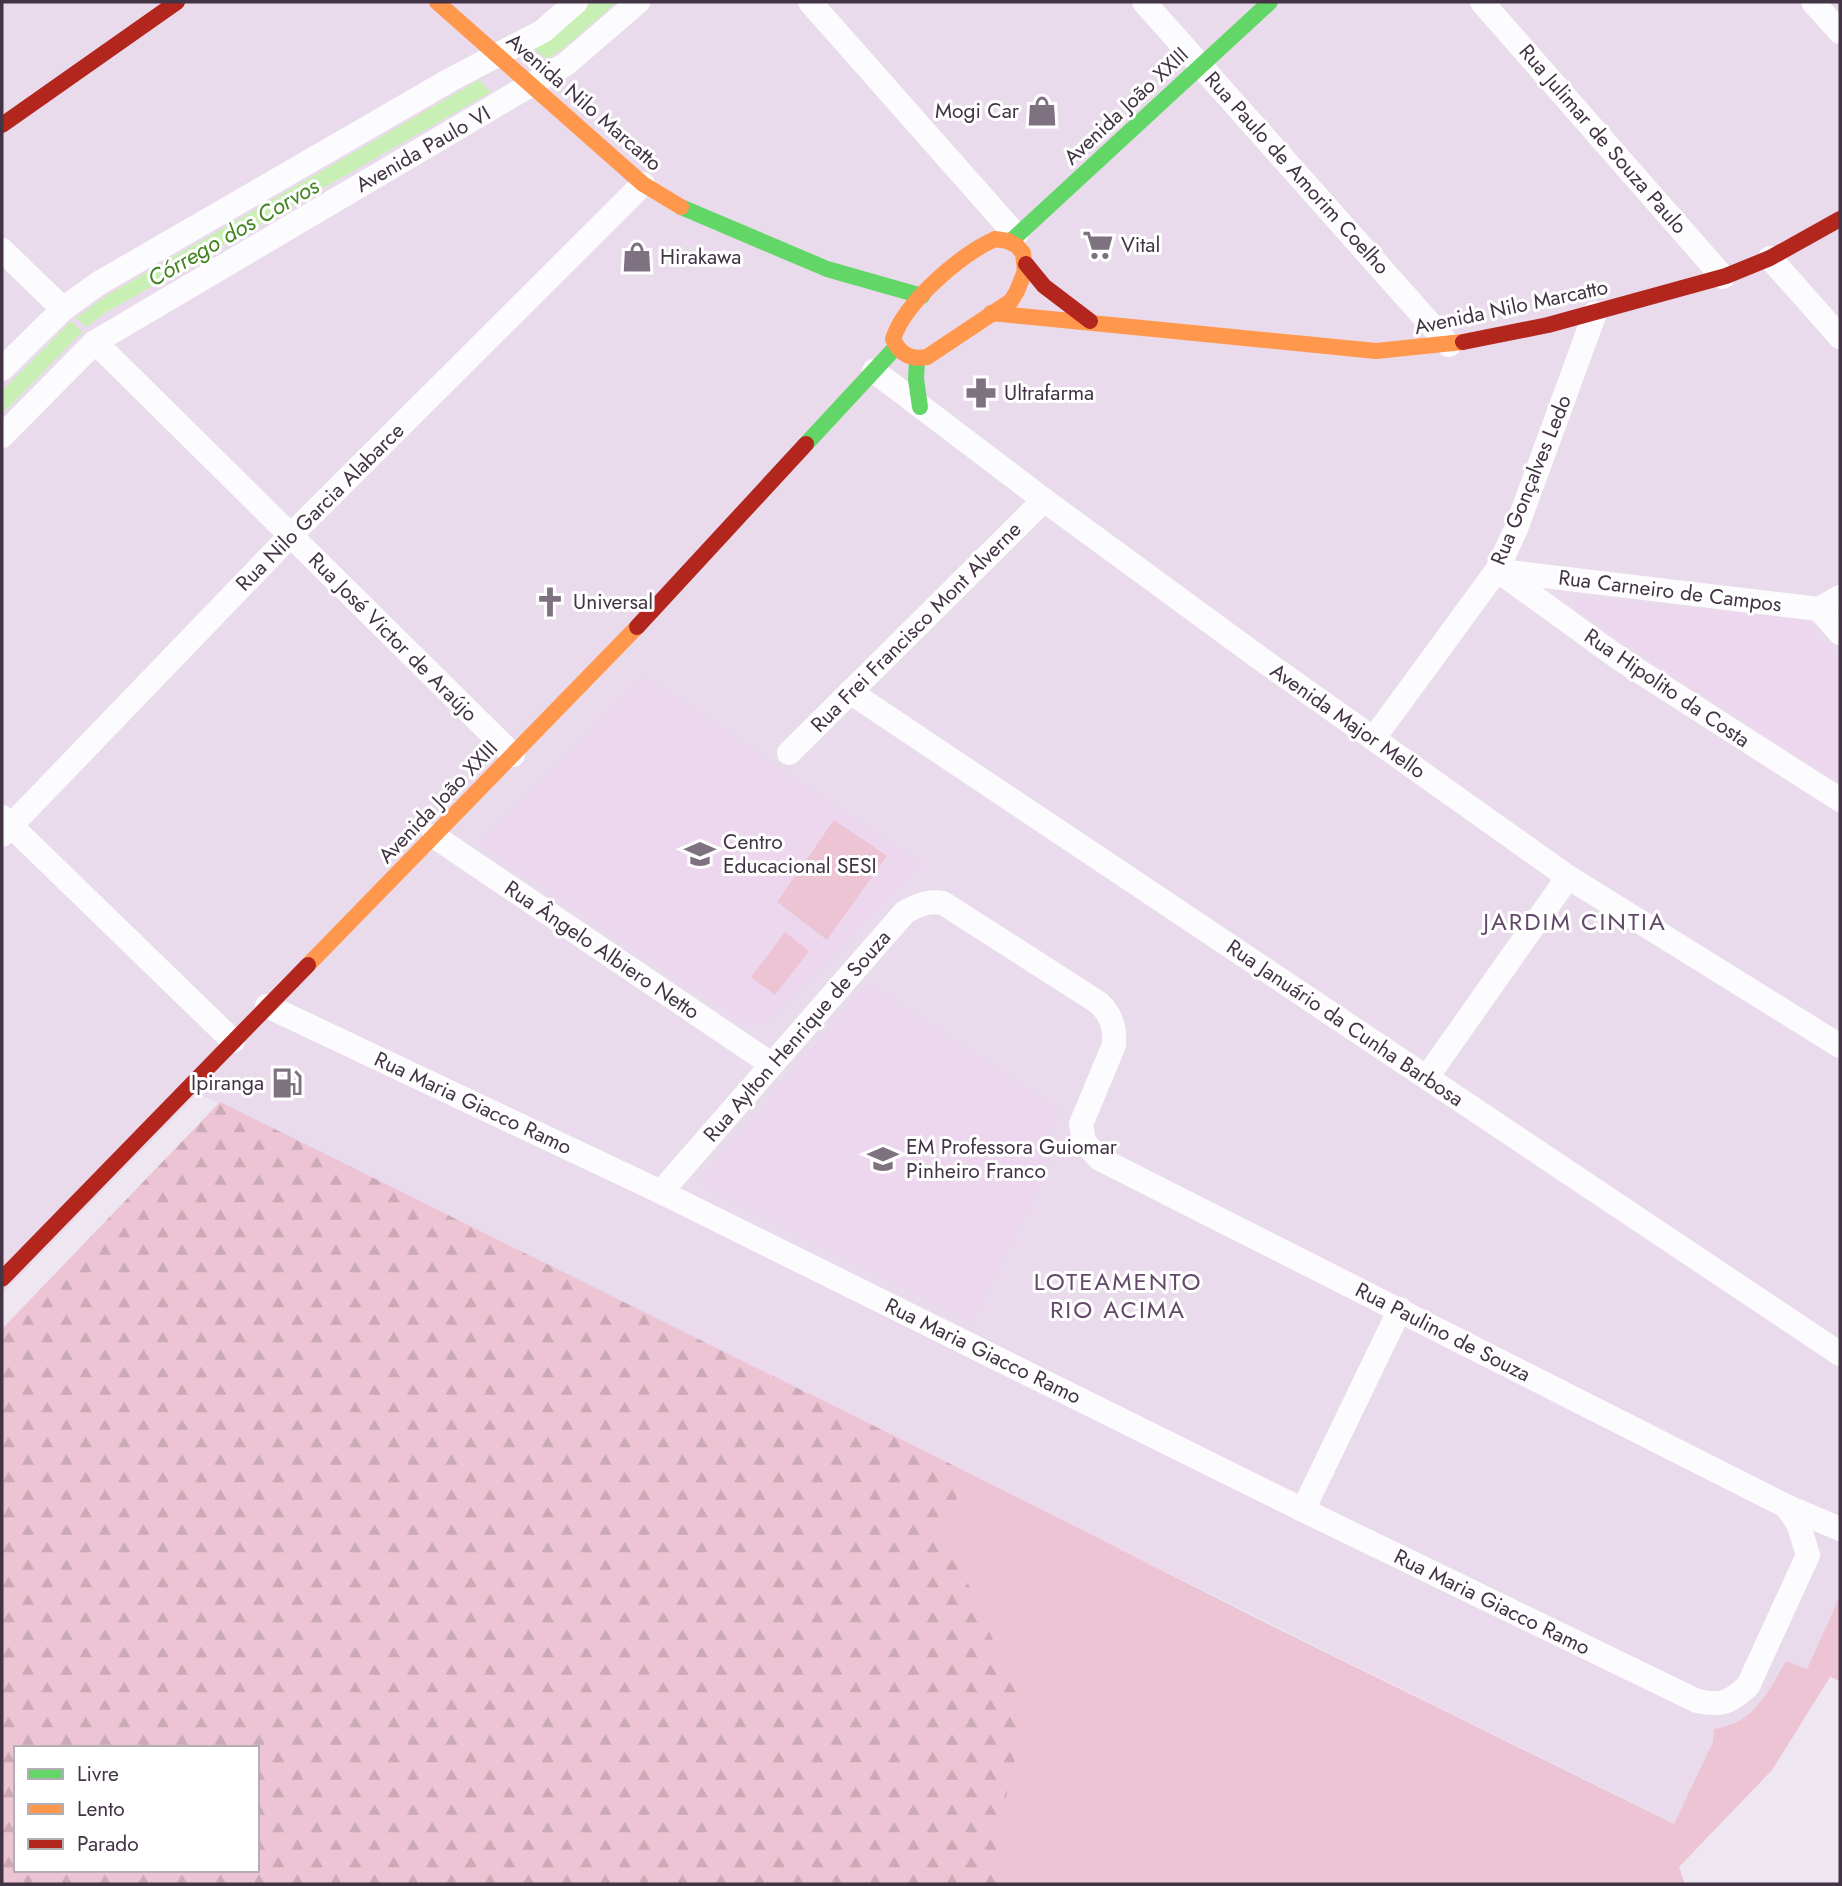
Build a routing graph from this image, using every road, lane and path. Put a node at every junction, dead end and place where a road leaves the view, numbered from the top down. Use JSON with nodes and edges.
{"nodes":[{"id":1,"x":177,"y":2,"type":"edge"},
{"id":2,"x":438,"y":2,"type":"edge"},
{"id":3,"x":576,"y":2,"type":"edge"},
{"id":4,"x":638,"y":2,"type":"edge"},
{"id":5,"x":810,"y":2,"type":"edge"},
{"id":6,"x":1144,"y":2,"type":"edge"},
{"id":7,"x":1270,"y":2,"type":"edge"},
{"id":8,"x":1482,"y":2,"type":"edge"},
{"id":9,"x":1813,"y":2,"type":"edge"},
{"id":10,"x":1840,"y":32,"type":"edge"},
{"id":11,"x":496,"y":54,"type":"junction"},
{"id":12,"x":1201,"y":66,"type":"junction"},
{"id":13,"x":532,"y":85,"type":"junction"},
{"id":14,"x":2,"y":125,"type":"edge"},
{"id":15,"x":643,"y":184,"type":"junction"},
{"id":16,"x":1840,"y":219,"type":"edge"},
{"id":17,"x":1013,"y":239,"type":"junction"},
{"id":18,"x":2,"y":250,"type":"edge"},
{"id":19,"x":1770,"y":258,"type":"junction"},
{"id":20,"x":1026,"y":264,"type":"junction"},
{"id":21,"x":827,"y":270,"type":"junction"},
{"id":22,"x":1723,"y":277,"type":"junction"},
{"id":23,"x":857,"y":293,"type":"dead end"},
{"id":24,"x":922,"y":296,"type":"junction"},
{"id":25,"x":63,"y":309,"type":"junction"},
{"id":26,"x":991,"y":313,"type":"junction"},
{"id":27,"x":1595,"y":313,"type":"junction"},
{"id":28,"x":1090,"y":321,"type":"junction"},
{"id":29,"x":1840,"y":337,"type":"edge"},
{"id":30,"x":95,"y":342,"type":"junction"},
{"id":31,"x":1449,"y":345,"type":"junction"},
{"id":32,"x":896,"y":346,"type":"junction"},
{"id":33,"x":917,"y":360,"type":"junction"},
{"id":34,"x":2,"y":369,"type":"edge"},
{"id":35,"x":874,"y":371,"type":"junction"},
{"id":36,"x":920,"y":407,"type":"junction"},
{"id":37,"x":2,"y":436,"type":"edge"},
{"id":38,"x":1044,"y":500,"type":"junction"},
{"id":39,"x":290,"y":536,"type":"junction"},
{"id":40,"x":1497,"y":570,"type":"junction"},
{"id":41,"x":1840,"y":597,"type":"edge"},
{"id":42,"x":1819,"y":609,"type":"junction"},
{"id":43,"x":1840,"y":633,"type":"edge"},
{"id":44,"x":849,"y":692,"type":"junction"},
{"id":45,"x":1374,"y":738,"type":"junction"},
{"id":46,"x":789,"y":753,"type":"dead end"},
{"id":47,"x":513,"y":755,"type":"junction"},
{"id":48,"x":1840,"y":800,"type":"edge"},
{"id":49,"x":5,"y":826,"type":"edge"},
{"id":50,"x":434,"y":836,"type":"junction"},
{"id":51,"x":1569,"y":877,"type":"junction"},
{"id":52,"x":267,"y":1006,"type":"junction"},
{"id":53,"x":233,"y":1041,"type":"junction"},
{"id":54,"x":1840,"y":1046,"type":"edge"},
{"id":55,"x":771,"y":1064,"type":"junction"},
{"id":56,"x":1427,"y":1077,"type":"junction"},
{"id":57,"x":1100,"y":1159,"type":"joint"},
{"id":58,"x":662,"y":1192,"type":"junction"},
{"id":59,"x":2,"y":1279,"type":"edge"},
{"id":60,"x":1400,"y":1309,"type":"junction"},
{"id":61,"x":1840,"y":1354,"type":"edge"},
{"id":62,"x":1786,"y":1506,"type":"junction"},
{"id":63,"x":1303,"y":1510,"type":"junction"},
{"id":64,"x":1840,"y":1529,"type":"edge"},
{"id":65,"x":1840,"y":1541,"type":"edge"},
{"id":66,"x":1808,"y":1555,"type":"junction"}],
"edges":[{"from":1,"to":14,"type":"main road"},
{"from":2,"to":11,"type":"main road","name":"Avenida Nilo Marcatto"},
{"from":3,"to":11,"type":"street"},
{"from":4,"to":13,"type":"street","name":"Avenida Paulo VI"},
{"from":5,"to":17,"type":"street"},
{"from":6,"to":12,"type":"street","name":"Rua Paulo de Amorim Coelho"},
{"from":7,"to":12,"type":"main road","name":"Avenida João XXIII"},
{"from":8,"to":22,"type":"street","name":"Rua Julimar de Souza Paulo"},
{"from":9,"to":10,"type":"street"},
{"from":11,"to":13,"type":"main road","name":"Avenida Nilo Marcatto"},
{"from":11,"to":25,"type":"street"},
{"from":12,"to":17,"type":"main road","name":"Avenida João XXIII"},
{"from":12,"to":31,"type":"street","name":"Rua Paulo de Amorim Coelho"},
{"from":13,"to":15,"type":"main road","name":"Avenida Nilo Marcatto"},
{"from":13,"to":30,"type":"street","name":"Avenida Paulo VI"},
{"from":15,"to":21,"type":"main road","name":"Avenida Nilo Marcatto"},
{"from":15,"to":39,"type":"street","name":"Rua Nilo Garcia Alabarce"},
{"from":16,"to":19,"type":"main road","name":"Avenida Nilo Marcatto"},
{"from":17,"to":20,"type":"main road"},
{"from":17,"to":24,"type":"main road"},
{"from":18,"to":25,"type":"street"},
{"from":19,"to":22,"type":"main road","name":"Avenida Nilo Marcatto"},
{"from":19,"to":29,"type":"street"},
{"from":20,"to":26,"type":"main road"},
{"from":20,"to":28,"type":"main road"},
{"from":21,"to":23,"type":"main road","name":"Avenida Nilo Marcatto"},
{"from":21,"to":24,"type":"main road","name":"Avenida Nilo Marcatto"},
{"from":22,"to":27,"type":"main road","name":"Avenida Nilo Marcatto"},
{"from":24,"to":32,"type":"main road"},
{"from":25,"to":34,"type":"street"},
{"from":26,"to":28,"type":"main road","name":"Avenida Nilo Marcatto"},
{"from":26,"to":33,"type":"main road"},
{"from":27,"to":31,"type":"main road","name":"Avenida Nilo Marcatto"},
{"from":27,"to":40,"type":"street","name":"Rua Gonçalves Ledo"},
{"from":28,"to":31,"type":"main road","name":"Avenida Nilo Marcatto"},
{"from":30,"to":37,"type":"street","name":"Avenida Paulo VI"},
{"from":30,"to":39,"type":"street","name":"Rua José Victor de Araújo"},
{"from":32,"to":33,"type":"main road"},
{"from":32,"to":35,"type":"main road","name":"Avenida João XXIII"},
{"from":33,"to":36,"type":"main road"},
{"from":35,"to":36,"type":"street","name":"Avenida Major Mello"},
{"from":35,"to":47,"type":"main road","name":"Avenida João XXIII"},
{"from":36,"to":38,"type":"street","name":"Avenida Major Mello"},
{"from":38,"to":44,"type":"street","name":"Rua Frei Francisco Mont Alverne"},
{"from":38,"to":45,"type":"street","name":"Avenida Major Mello"},
{"from":39,"to":47,"type":"street","name":"Rua José Victor de Araújo"},
{"from":39,"to":49,"type":"street","name":"Rua Nilo Garcia Alabarce"},
{"from":40,"to":42,"type":"street","name":"Rua Carneiro de Campos"},
{"from":40,"to":45,"type":"street","name":"Rua Gonçalves Ledo"},
{"from":40,"to":48,"type":"street","name":"Rua Hipolito da Costa"},
{"from":41,"to":42,"type":"street"},
{"from":42,"to":43,"type":"street"},
{"from":44,"to":46,"type":"street","name":"Rua Frei Francisco Mont Alverne"},
{"from":44,"to":56,"type":"street","name":"Rua Januário da Cunha Barbosa"},
{"from":45,"to":51,"type":"street","name":"Avenida Major Mello"},
{"from":47,"to":50,"type":"main road","name":"Avenida João XXIII"},
{"from":49,"to":53,"type":"street"},
{"from":50,"to":52,"type":"main road","name":"Avenida João XXIII"},
{"from":50,"to":55,"type":"street","name":"Rua Ângelo Albiero Netto"},
{"from":51,"to":54,"type":"street","name":"Avenida Major Mello"},
{"from":51,"to":56,"type":"street"},
{"from":52,"to":53,"type":"main road","name":"Avenida João XXIII"},
{"from":52,"to":58,"type":"street","name":"Rua Maria Giacco Ramo"},
{"from":53,"to":59,"type":"main road","name":"Avenida João XXIII"},
{"from":55,"to":57,"type":"street","name":"Rua Aylton Henrique de Souza"},
{"from":55,"to":58,"type":"street","name":"Rua Aylton Henrique de Souza"},
{"from":56,"to":61,"type":"street","name":"Rua Januário da Cunha Barbosa"},
{"from":57,"to":60,"type":"street","name":"Rua Paulino de Souza"},
{"from":58,"to":63,"type":"street","name":"Rua Maria Giacco Ramo"},
{"from":60,"to":62,"type":"street","name":"Rua Paulino de Souza"},
{"from":60,"to":63,"type":"street"},
{"from":62,"to":64,"type":"street","name":"Rua Paulino de Souza"},
{"from":62,"to":66,"type":"street"},
{"from":63,"to":66,"type":"street","name":"Rua Maria Giacco Ramo"},
{"from":65,"to":66,"type":"street"}]}
